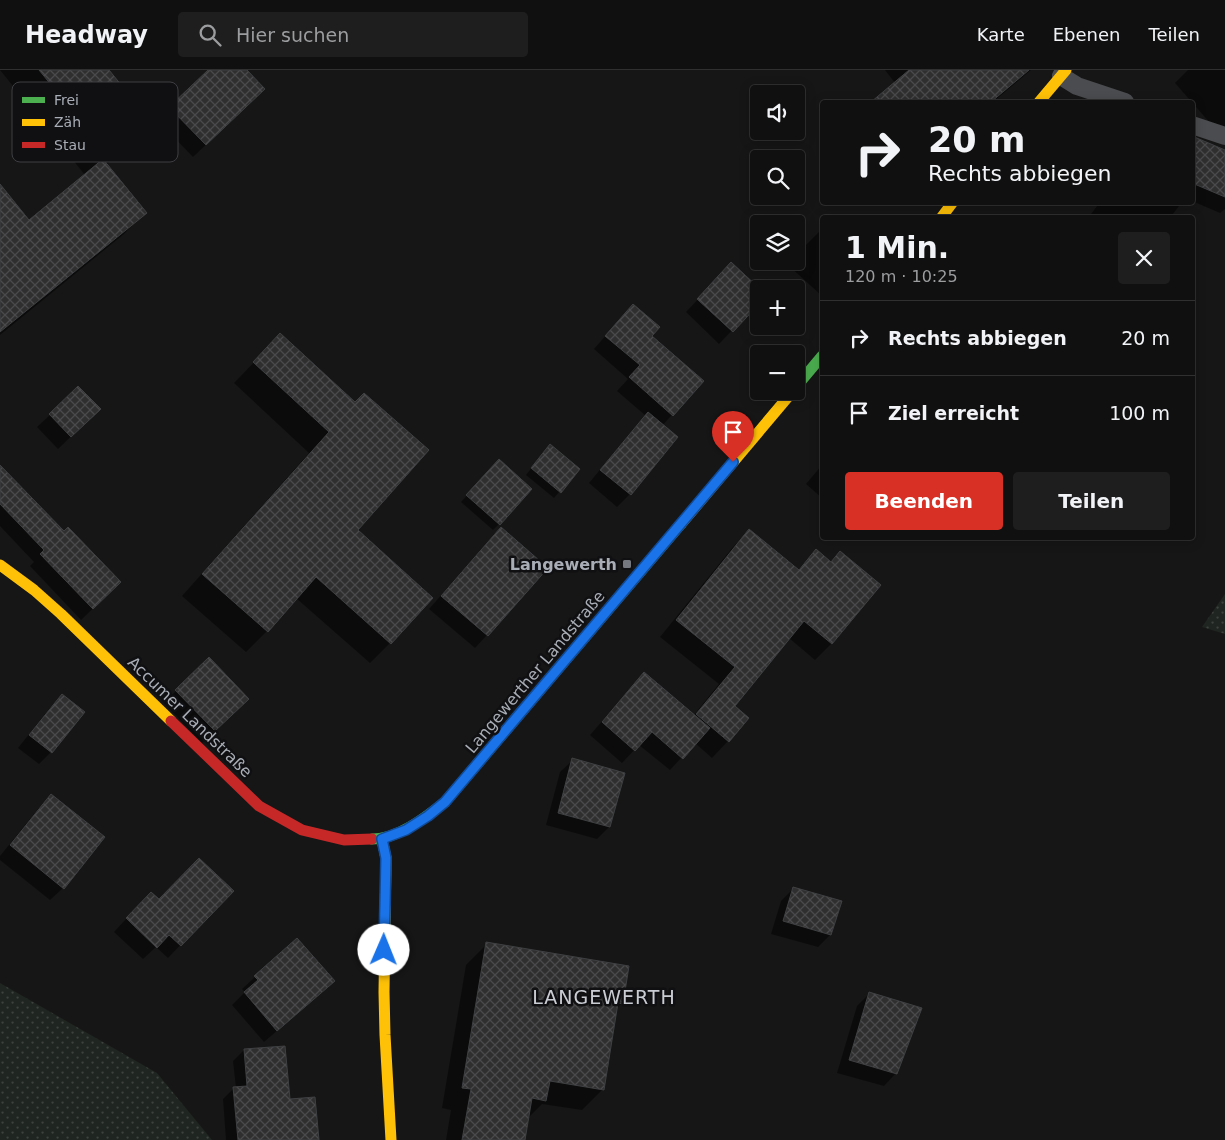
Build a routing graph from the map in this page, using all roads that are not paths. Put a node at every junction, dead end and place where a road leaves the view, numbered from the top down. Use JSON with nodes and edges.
{"nodes":[{"id":1,"x":1064,"y":73,"type":"edge"},
{"id":2,"x":1041,"y":100,"type":"edge"},
{"id":3,"x":1119,"y":100,"type":"edge"},
{"id":4,"x":1195,"y":126,"type":"edge"},
{"id":5,"x":1225,"y":136,"type":"edge"},
{"id":6,"x":952,"y":205,"type":"edge"},
{"id":7,"x":943,"y":215,"type":"edge"},
{"id":8,"x":820,"y":358,"type":"edge"},
{"id":9,"x":805,"y":376,"type":"edge"},
{"id":10,"x":785,"y":400,"type":"edge"},
{"id":11,"x":0,"y":565,"type":"edge"},
{"id":12,"x":382,"y":839,"type":"junction"},
{"id":13,"x":391,"y":1140,"type":"edge"}],
"edges":[{"from":1,"to":2,"type":"main road"},
{"from":1,"to":3,"type":"lane"},
{"from":4,"to":5,"type":"lane"},
{"from":6,"to":7,"type":"main road"},
{"from":8,"to":9,"type":"main road"},
{"from":10,"to":12,"type":"main road","name":"Langewerther Landstraße"},
{"from":11,"to":12,"type":"main road","name":"Accumer Landstraße"},
{"from":12,"to":13,"type":"main road"}]}
